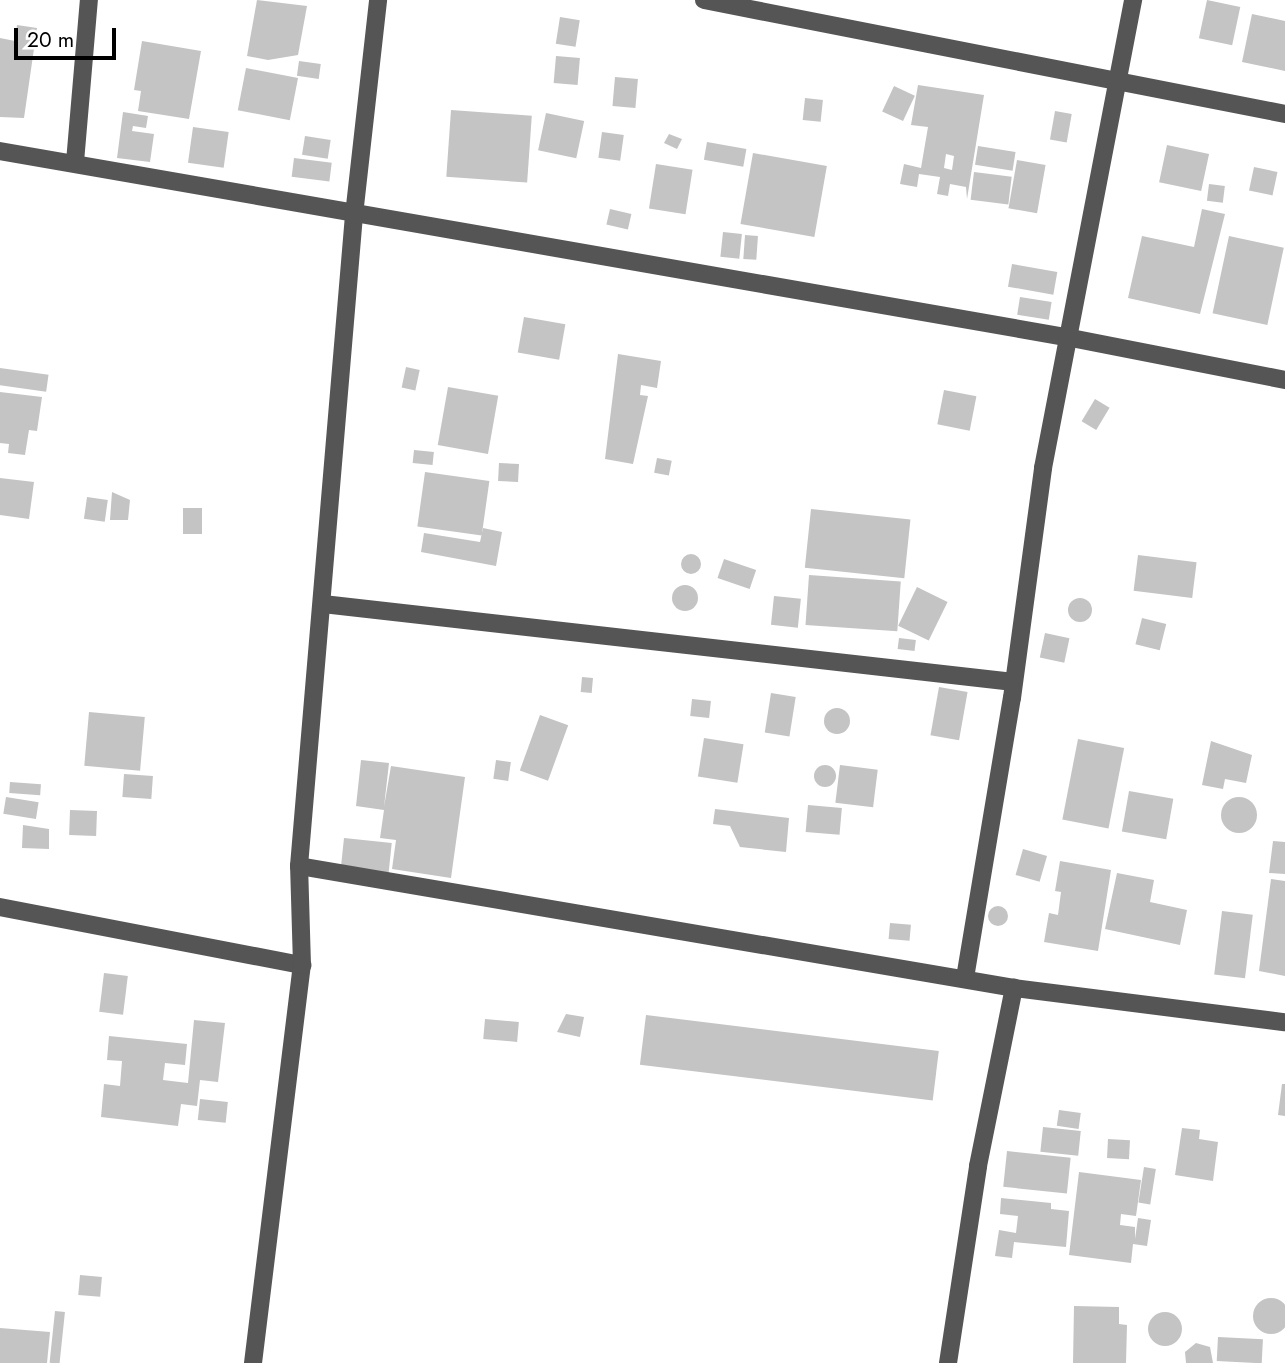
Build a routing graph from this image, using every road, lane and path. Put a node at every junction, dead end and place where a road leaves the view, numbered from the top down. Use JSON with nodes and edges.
{"nodes":[{"id":1,"x":89,"y":0,"type":"edge"},
{"id":2,"x":378,"y":0,"type":"edge"},
{"id":3,"x":705,"y":0,"type":"edge"},
{"id":4,"x":1133,"y":0,"type":"edge"},
{"id":5,"x":1117,"y":84,"type":"junction"},
{"id":6,"x":1285,"y":114,"type":"edge"},
{"id":7,"x":0,"y":151,"type":"edge"},
{"id":8,"x":75,"y":162,"type":"junction"},
{"id":9,"x":354,"y":215,"type":"junction"},
{"id":10,"x":1066,"y":337,"type":"junction"},
{"id":11,"x":1285,"y":380,"type":"edge"},
{"id":12,"x":323,"y":604,"type":"junction"},
{"id":13,"x":1014,"y":682,"type":"junction"},
{"id":14,"x":299,"y":866,"type":"junction"},
{"id":15,"x":0,"y":907,"type":"edge"},
{"id":16,"x":302,"y":965,"type":"junction"},
{"id":17,"x":965,"y":978,"type":"junction"},
{"id":18,"x":1014,"y":988,"type":"junction"},
{"id":19,"x":1285,"y":1022,"type":"edge"},
{"id":20,"x":253,"y":1363,"type":"edge"},
{"id":21,"x":948,"y":1363,"type":"edge"}],
"edges":[{"from":1,"to":8,"type":"street"},
{"from":2,"to":9,"type":"street"},
{"from":3,"to":5,"type":"street"},
{"from":4,"to":5,"type":"street"},
{"from":5,"to":6,"type":"street"},
{"from":5,"to":10,"type":"street"},
{"from":7,"to":8,"type":"street"},
{"from":8,"to":9,"type":"street"},
{"from":9,"to":10,"type":"street"},
{"from":9,"to":12,"type":"street"},
{"from":10,"to":11,"type":"street"},
{"from":10,"to":13,"type":"street"},
{"from":12,"to":13,"type":"street"},
{"from":12,"to":14,"type":"street"},
{"from":13,"to":17,"type":"street"},
{"from":14,"to":16,"type":"street"},
{"from":14,"to":17,"type":"street"},
{"from":15,"to":16,"type":"street"},
{"from":16,"to":20,"type":"street"},
{"from":17,"to":18,"type":"street"},
{"from":18,"to":19,"type":"street"},
{"from":18,"to":21,"type":"street"}]}
